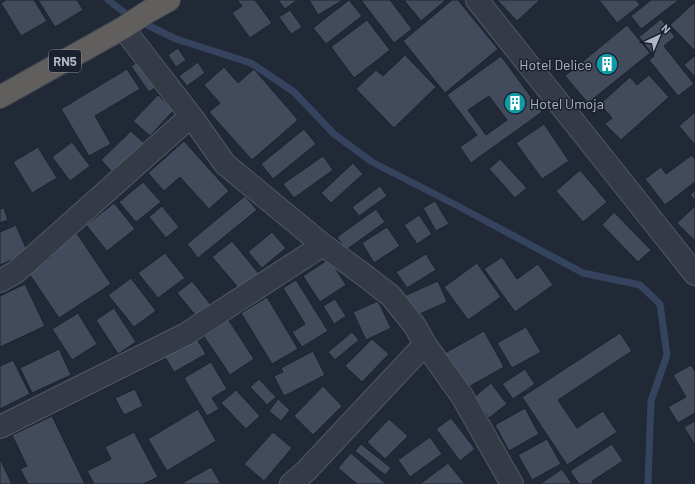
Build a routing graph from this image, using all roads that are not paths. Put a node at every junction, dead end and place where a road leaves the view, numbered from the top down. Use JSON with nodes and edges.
{"nodes":[{"id":1,"x":477,"y":0,"type":"edge"},
{"id":2,"x":156,"y":5,"type":"edge"},
{"id":3,"x":126,"y":26,"type":"junction"},
{"id":4,"x":0,"y":97,"type":"edge"},
{"id":5,"x":191,"y":116,"type":"junction"},
{"id":6,"x":323,"y":245,"type":"junction"},
{"id":7,"x":695,"y":274,"type":"edge"},
{"id":8,"x":0,"y":281,"type":"edge"},
{"id":9,"x":425,"y":344,"type":"junction"},
{"id":10,"x":0,"y":427,"type":"edge"},
{"id":11,"x":291,"y":484,"type":"edge"},
{"id":12,"x":512,"y":484,"type":"edge"}],
"edges":[{"from":1,"to":7,"type":"street"},
{"from":2,"to":3,"type":"highway","number":"RN5"},
{"from":3,"to":4,"type":"highway","number":"RN5"},
{"from":3,"to":5,"type":"street"},
{"from":5,"to":6,"type":"street"},
{"from":5,"to":8,"type":"street"},
{"from":6,"to":9,"type":"street"},
{"from":6,"to":10,"type":"street"},
{"from":9,"to":11,"type":"street"},
{"from":9,"to":12,"type":"street"}]}
